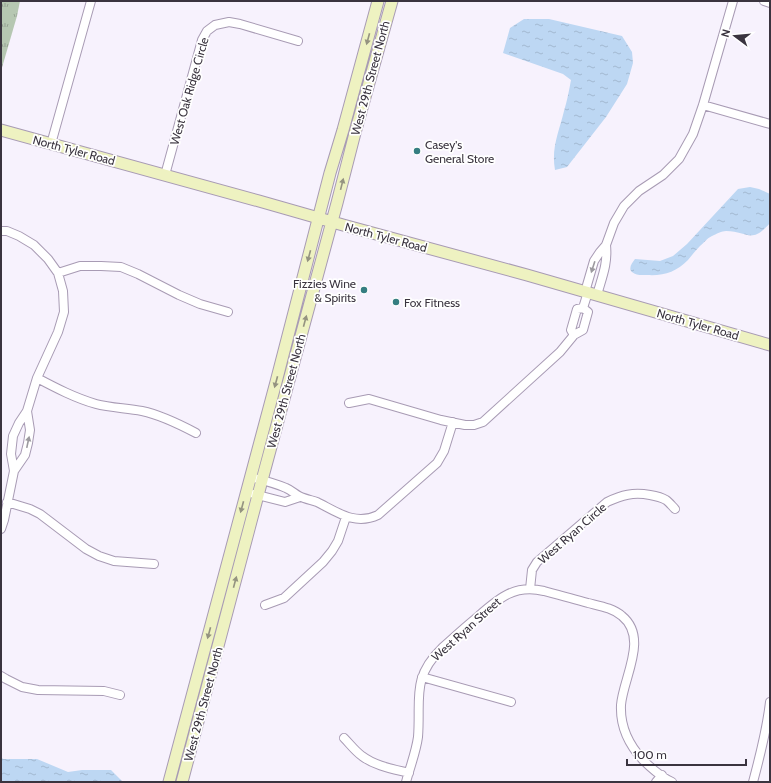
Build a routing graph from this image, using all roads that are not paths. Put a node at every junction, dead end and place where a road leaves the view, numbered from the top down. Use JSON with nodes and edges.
{"nodes":[{"id":1,"x":91,"y":1,"type":"edge"},
{"id":2,"x":378,"y":1,"type":"edge"},
{"id":3,"x":392,"y":1,"type":"edge"},
{"id":4,"x":733,"y":1,"type":"edge"},
{"id":5,"x":764,"y":1,"type":"edge"},
{"id":6,"x":770,"y":3,"type":"edge"},
{"id":7,"x":298,"y":41,"type":"dead end"},
{"id":8,"x":703,"y":105,"type":"junction"},
{"id":9,"x":770,"y":124,"type":"edge"},
{"id":10,"x":1,"y":130,"type":"edge"},
{"id":11,"x":51,"y":144,"type":"junction"},
{"id":12,"x":165,"y":175,"type":"junction"},
{"id":13,"x":319,"y":218,"type":"junction"},
{"id":14,"x":332,"y":222,"type":"junction"},
{"id":15,"x":1,"y":231,"type":"edge"},
{"id":16,"x":606,"y":245,"type":"junction"},
{"id":17,"x":58,"y":273,"type":"junction"},
{"id":18,"x":590,"y":293,"type":"junction"},
{"id":19,"x":228,"y":312,"type":"dead end"},
{"id":20,"x":770,"y":345,"type":"edge"},
{"id":21,"x":37,"y":378,"type":"junction"},
{"id":22,"x":349,"y":403,"type":"dead end"},
{"id":23,"x":27,"y":411,"type":"junction"},
{"id":24,"x":453,"y":422,"type":"junction"},
{"id":25,"x":196,"y":433,"type":"dead end"},
{"id":26,"x":14,"y":471,"type":"junction"},
{"id":27,"x":250,"y":478,"type":"junction"},
{"id":28,"x":262,"y":480,"type":"junction"},
{"id":29,"x":246,"y":492,"type":"junction"},
{"id":30,"x":258,"y":495,"type":"junction"},
{"id":31,"x":300,"y":497,"type":"junction"},
{"id":32,"x":7,"y":502,"type":"junction"},
{"id":33,"x":675,"y":509,"type":"dead end"},
{"id":34,"x":346,"y":517,"type":"junction"},
{"id":35,"x":1,"y":529,"type":"edge"},
{"id":36,"x":154,"y":564,"type":"dead end"},
{"id":37,"x":530,"y":589,"type":"junction"},
{"id":38,"x":265,"y":605,"type":"dead end"},
{"id":39,"x":1,"y":676,"type":"edge"},
{"id":40,"x":422,"y":677,"type":"junction"},
{"id":41,"x":120,"y":695,"type":"dead end"},
{"id":42,"x":511,"y":702,"type":"dead end"},
{"id":43,"x":770,"y":702,"type":"edge"},
{"id":44,"x":344,"y":738,"type":"dead end"},
{"id":45,"x":409,"y":773,"type":"junction"},
{"id":46,"x":659,"y":779,"type":"edge"},
{"id":47,"x":169,"y":782,"type":"edge"},
{"id":48,"x":182,"y":782,"type":"edge"},
{"id":49,"x":406,"y":782,"type":"edge"},
{"id":50,"x":672,"y":782,"type":"edge"},
{"id":51,"x":753,"y":782,"type":"edge"}],
"edges":[{"from":1,"to":11,"type":"street"},
{"from":2,"to":13,"type":"main road","name":"West 29th Street North","one_way":true},
{"from":14,"to":3,"type":"main road","name":"West 29th Street North","one_way":true},
{"from":4,"to":8,"type":"street"},
{"from":5,"to":6,"type":"street"},
{"from":7,"to":12,"type":"street","name":"West Oak Ridge Circle"},
{"from":8,"to":9,"type":"street"},
{"from":8,"to":16,"type":"street"},
{"from":10,"to":11,"type":"main road","name":"North Tyler Road"},
{"from":11,"to":12,"type":"main road","name":"North Tyler Road"},
{"from":12,"to":13,"type":"main road","name":"North Tyler Road"},
{"from":13,"to":14,"type":"main road","name":"North Tyler Road"},
{"from":13,"to":27,"type":"main road","name":"West 29th Street North","one_way":true},
{"from":14,"to":18,"type":"main road","name":"North Tyler Road"},
{"from":28,"to":14,"type":"main road","name":"West 29th Street North","one_way":true},
{"from":15,"to":17,"type":"street"},
{"from":16,"to":18,"type":"street","one_way":true},
{"from":16,"to":18,"type":"street"},
{"from":17,"to":19,"type":"street"},
{"from":17,"to":21,"type":"street"},
{"from":18,"to":20,"type":"main road","name":"North Tyler Road"},
{"from":18,"to":24,"type":"street"},
{"from":21,"to":23,"type":"street"},
{"from":21,"to":25,"type":"street"},
{"from":22,"to":24,"type":"street"},
{"from":23,"to":26,"type":"street"},
{"from":26,"to":23,"type":"street","one_way":true},
{"from":24,"to":34,"type":"street"},
{"from":26,"to":32,"type":"street"},
{"from":27,"to":28,"type":"street"},
{"from":27,"to":29,"type":"main road","name":"West 29th Street North"},
{"from":28,"to":30,"type":"main road","name":"West 29th Street North"},
{"from":28,"to":31,"type":"street"},
{"from":29,"to":30,"type":"street"},
{"from":29,"to":47,"type":"main road","name":"West 29th Street North","one_way":true},
{"from":30,"to":31,"type":"street"},
{"from":48,"to":30,"type":"main road","name":"West 29th Street North","one_way":true},
{"from":31,"to":34,"type":"street"},
{"from":32,"to":35,"type":"street"},
{"from":32,"to":36,"type":"street"},
{"from":33,"to":37,"type":"street","name":"West Ryan Circle"},
{"from":34,"to":38,"type":"street"},
{"from":37,"to":40,"type":"street","name":"West Ryan Street"},
{"from":37,"to":46,"type":"street"},
{"from":39,"to":41,"type":"street"},
{"from":40,"to":42,"type":"street"},
{"from":40,"to":45,"type":"street","name":"West Ryan Street"},
{"from":43,"to":51,"type":"street"},
{"from":44,"to":45,"type":"street"},
{"from":45,"to":49,"type":"street","name":"West Ryan Street"},
{"from":46,"to":50,"type":"street"}]}
